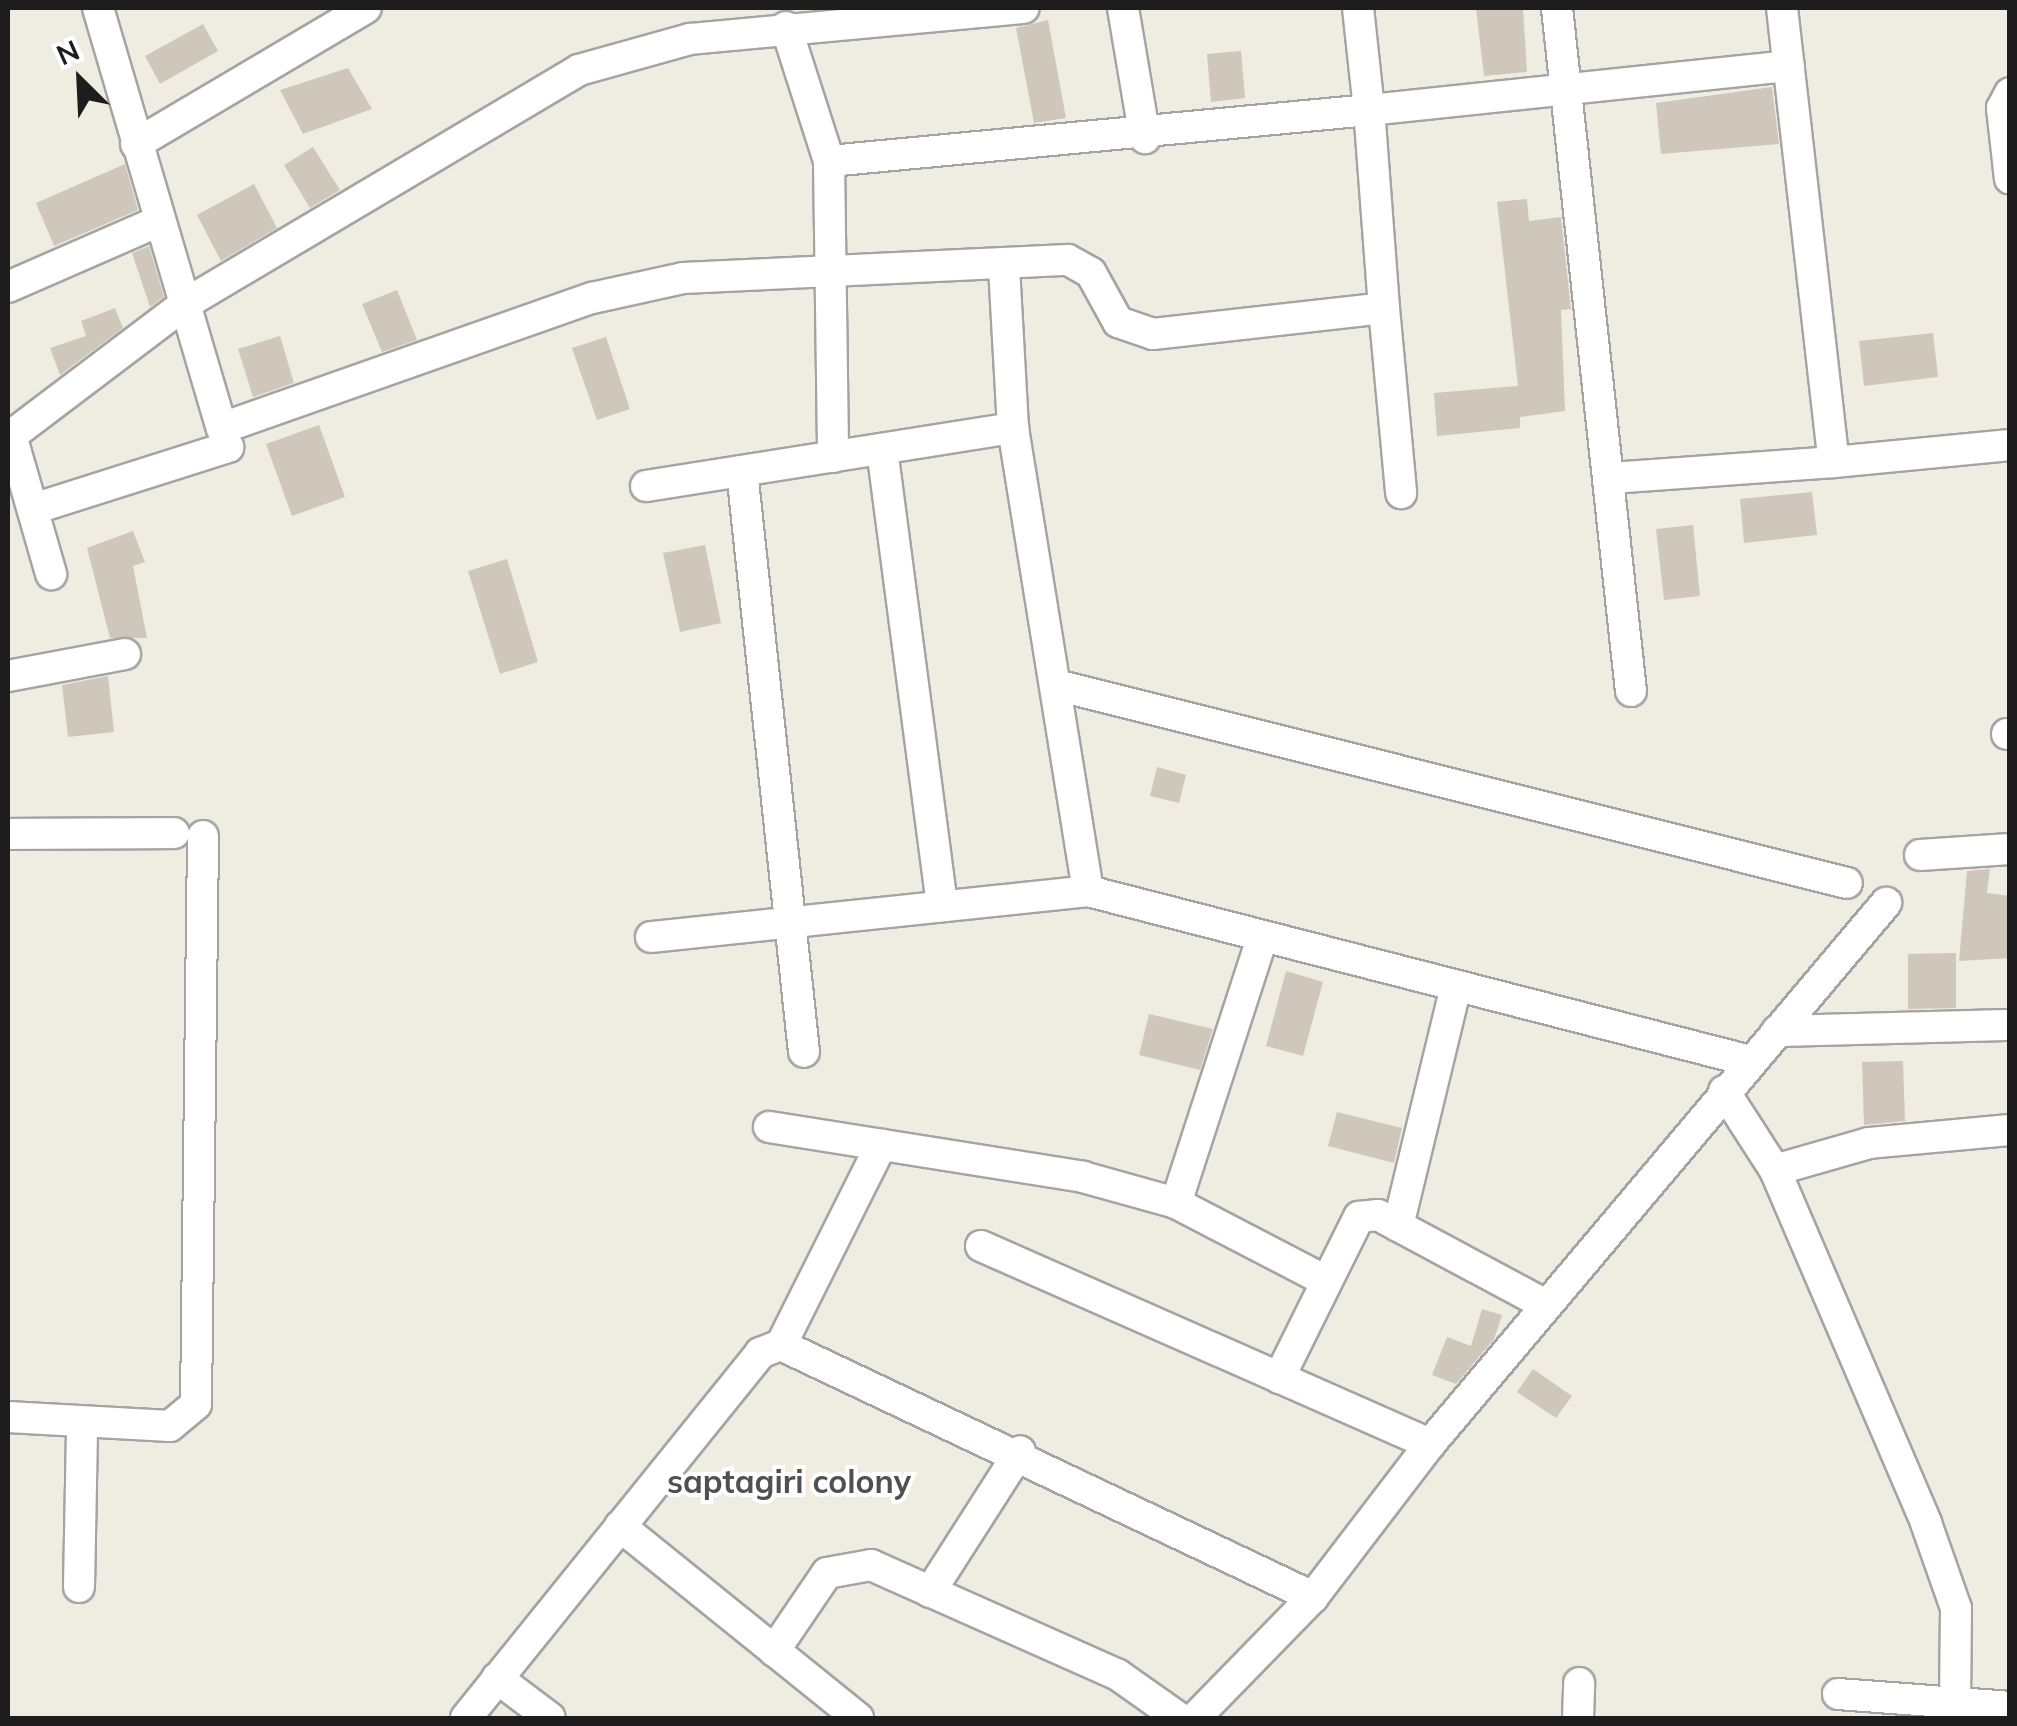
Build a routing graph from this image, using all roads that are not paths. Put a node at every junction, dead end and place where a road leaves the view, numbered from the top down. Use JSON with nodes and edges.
{"nodes":[{"id":1,"x":98,"y":8,"type":"edge"},
{"id":2,"x":366,"y":8,"type":"edge"},
{"id":3,"x":1024,"y":8,"type":"edge"},
{"id":4,"x":1123,"y":8,"type":"edge"},
{"id":5,"x":1358,"y":8,"type":"edge"},
{"id":6,"x":1557,"y":8,"type":"edge"},
{"id":7,"x":1782,"y":8,"type":"edge"},
{"id":8,"x":786,"y":28,"type":"junction"},
{"id":9,"x":1789,"y":66,"type":"junction"},
{"id":10,"x":1570,"y":91,"type":"junction"},
{"id":11,"x":2010,"y":93,"type":"edge"},
{"id":12,"x":1369,"y":110,"type":"junction"},
{"id":13,"x":1145,"y":138,"type":"junction"},
{"id":14,"x":136,"y":144,"type":"junction"},
{"id":15,"x":829,"y":161,"type":"junction"},
{"id":16,"x":2010,"y":178,"type":"edge"},
{"id":17,"x":160,"y":221,"type":"junction"},
{"id":18,"x":1004,"y":267,"type":"junction"},
{"id":19,"x":834,"y":268,"type":"junction"},
{"id":20,"x":8,"y":287,"type":"edge"},
{"id":21,"x":185,"y":304,"type":"junction"},
{"id":22,"x":1384,"y":308,"type":"junction"},
{"id":23,"x":1013,"y":428,"type":"junction"},
{"id":24,"x":10,"y":437,"type":"edge"},
{"id":25,"x":2010,"y":444,"type":"edge"},
{"id":26,"x":228,"y":446,"type":"dead end"},
{"id":27,"x":882,"y":449,"type":"junction"},
{"id":28,"x":833,"y":457,"type":"junction"},
{"id":29,"x":1834,"y":462,"type":"junction"},
{"id":30,"x":742,"y":471,"type":"junction"},
{"id":31,"x":1611,"y":478,"type":"junction"},
{"id":32,"x":646,"y":486,"type":"dead end"},
{"id":33,"x":1402,"y":492,"type":"dead end"},
{"id":34,"x":32,"y":510,"type":"junction"},
{"id":35,"x":51,"y":574,"type":"dead end"},
{"id":36,"x":126,"y":654,"type":"dead end"},
{"id":37,"x":8,"y":676,"type":"edge"},
{"id":38,"x":1060,"y":686,"type":"junction"},
{"id":39,"x":1631,"y":691,"type":"dead end"},
{"id":40,"x":8,"y":834,"type":"edge"},
{"id":41,"x":2010,"y":850,"type":"edge"},
{"id":42,"x":1920,"y":855,"type":"dead end"},
{"id":43,"x":1847,"y":883,"type":"dead end"},
{"id":44,"x":1088,"y":891,"type":"junction"},
{"id":45,"x":1886,"y":903,"type":"dead end"},
{"id":46,"x":942,"y":906,"type":"junction"},
{"id":47,"x":791,"y":922,"type":"junction"},
{"id":48,"x":651,"y":937,"type":"dead end"},
{"id":49,"x":1262,"y":938,"type":"junction"},
{"id":50,"x":1456,"y":987,"type":"junction"},
{"id":51,"x":2010,"y":1025,"type":"edge"},
{"id":52,"x":1777,"y":1031,"type":"junction"},
{"id":53,"x":804,"y":1052,"type":"dead end"},
{"id":54,"x":1750,"y":1061,"type":"junction"},
{"id":55,"x":1724,"y":1092,"type":"junction"},
{"id":56,"x":770,"y":1127,"type":"dead end"},
{"id":57,"x":2010,"y":1130,"type":"edge"},
{"id":58,"x":882,"y":1145,"type":"junction"},
{"id":59,"x":1775,"y":1170,"type":"junction"},
{"id":60,"x":1176,"y":1203,"type":"junction"},
{"id":61,"x":1398,"y":1226,"type":"junction"},
{"id":62,"x":981,"y":1246,"type":"dead end"},
{"id":63,"x":1324,"y":1280,"type":"junction"},
{"id":64,"x":1546,"y":1305,"type":"junction"},
{"id":65,"x":781,"y":1345,"type":"junction"},
{"id":66,"x":1279,"y":1378,"type":"junction"},
{"id":67,"x":8,"y":1417,"type":"edge"},
{"id":68,"x":82,"y":1426,"type":"junction"},
{"id":69,"x":1430,"y":1444,"type":"junction"},
{"id":70,"x":1020,"y":1451,"type":"junction"},
{"id":71,"x":620,"y":1526,"type":"junction"},
{"id":72,"x":78,"y":1587,"type":"dead end"},
{"id":73,"x":930,"y":1592,"type":"junction"},
{"id":74,"x":1313,"y":1598,"type":"junction"},
{"id":75,"x":774,"y":1651,"type":"junction"},
{"id":76,"x":497,"y":1678,"type":"junction"},
{"id":77,"x":1579,"y":1683,"type":"dead end"},
{"id":78,"x":1838,"y":1694,"type":"dead end"},
{"id":79,"x":1954,"y":1698,"type":"junction"},
{"id":80,"x":2010,"y":1706,"type":"edge"},
{"id":81,"x":466,"y":1718,"type":"edge"},
{"id":82,"x":550,"y":1718,"type":"edge"},
{"id":83,"x":858,"y":1718,"type":"edge"},
{"id":84,"x":1179,"y":1718,"type":"edge"},
{"id":85,"x":1195,"y":1718,"type":"edge"},
{"id":86,"x":1578,"y":1718,"type":"edge"}],
"edges":[{"from":1,"to":14,"type":"street"},
{"from":2,"to":14,"type":"street"},
{"from":3,"to":8,"type":"street"},
{"from":4,"to":13,"type":"street"},
{"from":5,"to":12,"type":"street"},
{"from":6,"to":10,"type":"street"},
{"from":7,"to":9,"type":"street"},
{"from":8,"to":15,"type":"street"},
{"from":8,"to":21,"type":"street"},
{"from":9,"to":10,"type":"street"},
{"from":9,"to":29,"type":"street"},
{"from":10,"to":12,"type":"street"},
{"from":10,"to":31,"type":"street"},
{"from":11,"to":16,"type":"street"},
{"from":12,"to":13,"type":"street"},
{"from":12,"to":22,"type":"street"},
{"from":13,"to":15,"type":"street"},
{"from":14,"to":17,"type":"street"},
{"from":15,"to":19,"type":"street"},
{"from":17,"to":20,"type":"street"},
{"from":17,"to":21,"type":"street"},
{"from":18,"to":19,"type":"street"},
{"from":18,"to":22,"type":"street"},
{"from":18,"to":23,"type":"street"},
{"from":19,"to":21,"type":"street"},
{"from":19,"to":28,"type":"street"},
{"from":21,"to":24,"type":"street"},
{"from":22,"to":33,"type":"street"},
{"from":23,"to":27,"type":"street"},
{"from":23,"to":38,"type":"street"},
{"from":24,"to":34,"type":"street"},
{"from":25,"to":29,"type":"street"},
{"from":26,"to":34,"type":"street"},
{"from":27,"to":28,"type":"street"},
{"from":27,"to":46,"type":"street"},
{"from":28,"to":30,"type":"street"},
{"from":29,"to":31,"type":"street"},
{"from":30,"to":32,"type":"street"},
{"from":30,"to":47,"type":"street"},
{"from":31,"to":39,"type":"street"},
{"from":34,"to":35,"type":"street"},
{"from":36,"to":37,"type":"street"},
{"from":38,"to":43,"type":"street"},
{"from":38,"to":44,"type":"street"},
{"from":40,"to":68,"type":"street"},
{"from":41,"to":42,"type":"street"},
{"from":44,"to":46,"type":"street"},
{"from":44,"to":49,"type":"street"},
{"from":45,"to":52,"type":"street"},
{"from":46,"to":47,"type":"street"},
{"from":47,"to":48,"type":"street"},
{"from":47,"to":53,"type":"street"},
{"from":49,"to":50,"type":"street"},
{"from":49,"to":60,"type":"street"},
{"from":50,"to":54,"type":"street"},
{"from":50,"to":61,"type":"street"},
{"from":51,"to":52,"type":"street"},
{"from":52,"to":54,"type":"street"},
{"from":54,"to":55,"type":"street"},
{"from":55,"to":59,"type":"street"},
{"from":55,"to":64,"type":"street"},
{"from":56,"to":58,"type":"street"},
{"from":57,"to":59,"type":"street"},
{"from":58,"to":60,"type":"street"},
{"from":58,"to":65,"type":"street"},
{"from":59,"to":79,"type":"street"},
{"from":60,"to":63,"type":"street"},
{"from":61,"to":63,"type":"street"},
{"from":61,"to":64,"type":"street"},
{"from":62,"to":66,"type":"street"},
{"from":63,"to":66,"type":"street"},
{"from":64,"to":69,"type":"street"},
{"from":65,"to":70,"type":"street"},
{"from":65,"to":71,"type":"street"},
{"from":66,"to":69,"type":"street"},
{"from":67,"to":68,"type":"street"},
{"from":68,"to":72,"type":"street"},
{"from":69,"to":74,"type":"street"},
{"from":70,"to":73,"type":"street"},
{"from":70,"to":74,"type":"street"},
{"from":71,"to":75,"type":"street"},
{"from":71,"to":76,"type":"street"},
{"from":73,"to":75,"type":"street"},
{"from":73,"to":84,"type":"street"},
{"from":74,"to":85,"type":"street"},
{"from":75,"to":83,"type":"street"},
{"from":76,"to":81,"type":"street"},
{"from":76,"to":82,"type":"street"},
{"from":77,"to":86,"type":"street"},
{"from":78,"to":79,"type":"street"},
{"from":79,"to":80,"type":"street"}]}
